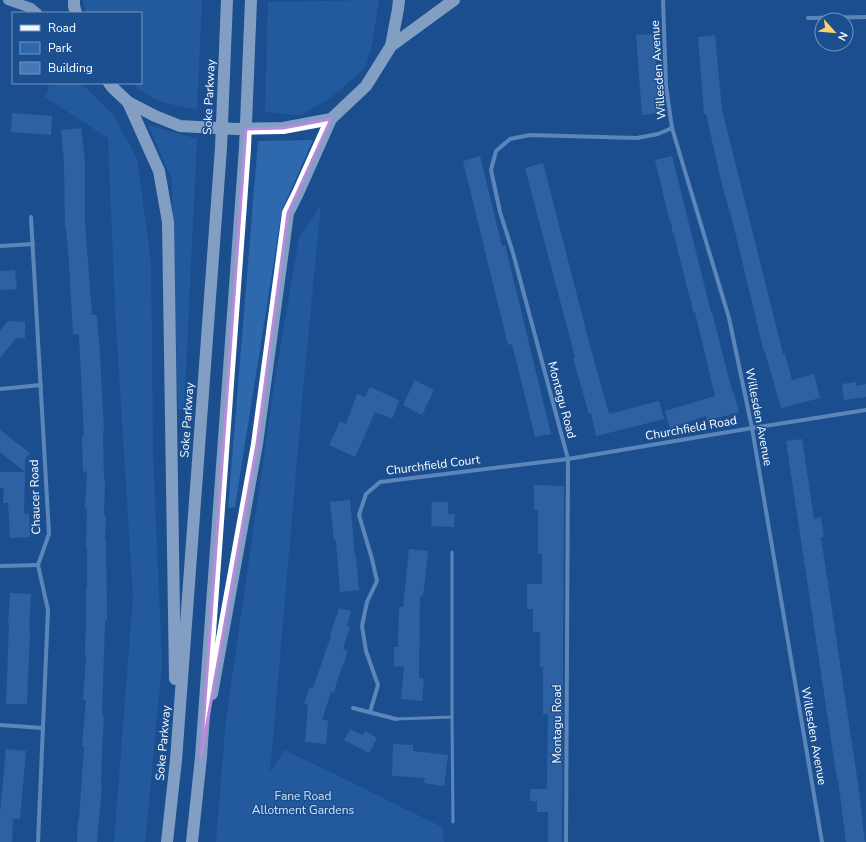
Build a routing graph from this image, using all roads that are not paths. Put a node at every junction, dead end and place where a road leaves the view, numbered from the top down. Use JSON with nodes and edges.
{"nodes":[{"id":1,"x":8,"y":0,"type":"edge"},
{"id":2,"x":74,"y":0,"type":"edge"},
{"id":3,"x":228,"y":0,"type":"edge"},
{"id":4,"x":251,"y":0,"type":"edge"},
{"id":5,"x":399,"y":0,"type":"edge"},
{"id":6,"x":454,"y":0,"type":"edge"},
{"id":7,"x":663,"y":0,"type":"edge"},
{"id":8,"x":36,"y":12,"type":"edge"},
{"id":9,"x":76,"y":12,"type":"edge"},
{"id":10,"x":808,"y":18,"type":"dead end"},
{"id":11,"x":866,"y":18,"type":"edge"},
{"id":12,"x":391,"y":46,"type":"junction"},
{"id":13,"x":110,"y":84,"type":"edge"},
{"id":14,"x":128,"y":102,"type":"junction"},
{"id":15,"x":331,"y":119,"type":"junction"},
{"id":16,"x":672,"y":128,"type":"junction"},
{"id":17,"x":31,"y":217,"type":"dead end"},
{"id":18,"x":33,"y":244,"type":"junction"},
{"id":19,"x":0,"y":246,"type":"edge"},
{"id":20,"x":41,"y":385,"type":"junction"},
{"id":21,"x":0,"y":389,"type":"edge"},
{"id":22,"x":866,"y":410,"type":"edge"},
{"id":23,"x":752,"y":428,"type":"junction"},
{"id":24,"x":568,"y":459,"type":"junction"},
{"id":25,"x":452,"y":552,"type":"dead end"},
{"id":26,"x":38,"y":565,"type":"junction"},
{"id":27,"x":0,"y":566,"type":"edge"},
{"id":28,"x":353,"y":708,"type":"dead end"},
{"id":29,"x":370,"y":712,"type":"junction"},
{"id":30,"x":452,"y":717,"type":"junction"},
{"id":31,"x":396,"y":719,"type":"joint"},
{"id":32,"x":0,"y":725,"type":"edge"},
{"id":33,"x":44,"y":728,"type":"junction"},
{"id":34,"x":201,"y":757,"type":"junction"},
{"id":35,"x":176,"y":760,"type":"junction"},
{"id":36,"x":453,"y":822,"type":"dead end"},
{"id":37,"x":38,"y":842,"type":"edge"},
{"id":38,"x":167,"y":842,"type":"edge"},
{"id":39,"x":192,"y":842,"type":"edge"},
{"id":40,"x":566,"y":842,"type":"edge"},
{"id":41,"x":822,"y":842,"type":"edge"}],
"edges":[{"from":1,"to":8,"type":"main road"},
{"from":2,"to":9,"type":"highway"},
{"from":3,"to":35,"type":"highway","name":"Soke Parkway"},
{"from":4,"to":34,"type":"highway"},
{"from":5,"to":12,"type":"highway"},
{"from":6,"to":12,"type":"highway"},
{"from":7,"to":16,"type":"street","name":"Willesden Avenue"},
{"from":10,"to":11,"type":"street"},
{"from":12,"to":15,"type":"highway"},
{"from":13,"to":14,"type":"highway"},
{"from":14,"to":15,"type":"highway"},
{"from":14,"to":35,"type":"highway"},
{"from":15,"to":34,"type":"highway"},
{"from":16,"to":23,"type":"street","name":"Willesden Avenue"},
{"from":16,"to":24,"type":"street","name":"Montagu Road"},
{"from":17,"to":18,"type":"street","name":"Chaucer Road"},
{"from":18,"to":19,"type":"street"},
{"from":18,"to":20,"type":"street","name":"Chaucer Road"},
{"from":20,"to":21,"type":"street"},
{"from":20,"to":26,"type":"street","name":"Chaucer Road"},
{"from":22,"to":23,"type":"street","name":"Churchfield Road"},
{"from":23,"to":24,"type":"street","name":"Churchfield Road"},
{"from":23,"to":41,"type":"street","name":"Willesden Avenue"},
{"from":24,"to":29,"type":"street","name":"Churchfield Court"},
{"from":24,"to":40,"type":"street","name":"Montagu Road"},
{"from":25,"to":30,"type":"lane"},
{"from":26,"to":27,"type":"street"},
{"from":26,"to":33,"type":"street"},
{"from":28,"to":29,"type":"street"},
{"from":29,"to":31,"type":"street"},
{"from":30,"to":31,"type":"lane"},
{"from":30,"to":36,"type":"lane"},
{"from":32,"to":33,"type":"street"},
{"from":33,"to":37,"type":"street"},
{"from":34,"to":39,"type":"highway"},
{"from":35,"to":38,"type":"highway","name":"Soke Parkway"}]}
